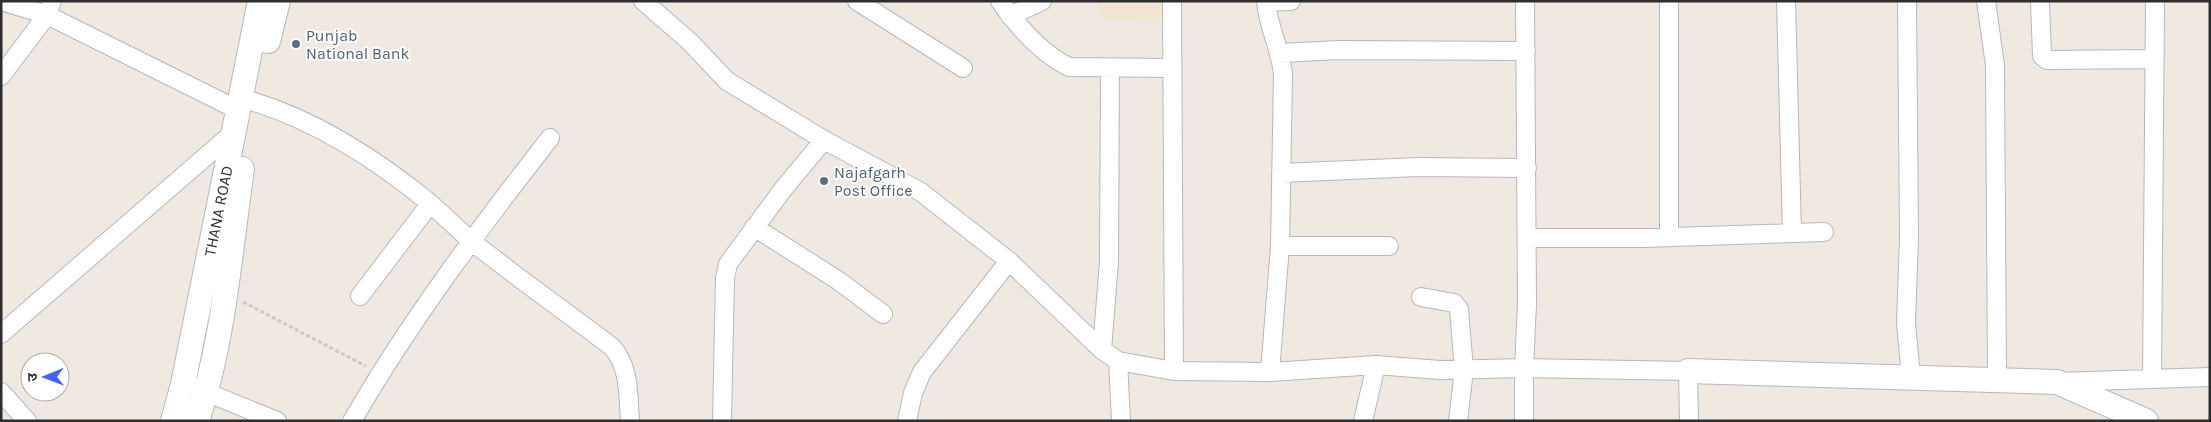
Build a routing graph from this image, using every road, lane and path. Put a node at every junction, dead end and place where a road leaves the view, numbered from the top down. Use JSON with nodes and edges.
{"nodes":[{"id":1,"x":2,"y":1,"type":"edge"},
{"id":2,"x":260,"y":1,"type":"edge"},
{"id":3,"x":278,"y":1,"type":"edge"},
{"id":4,"x":642,"y":1,"type":"edge"},
{"id":5,"x":857,"y":1,"type":"edge"},
{"id":6,"x":1000,"y":1,"type":"edge"},
{"id":7,"x":1042,"y":1,"type":"edge"},
{"id":8,"x":1172,"y":1,"type":"edge"},
{"id":9,"x":1291,"y":1,"type":"edge"},
{"id":10,"x":1525,"y":1,"type":"edge"},
{"id":11,"x":1669,"y":1,"type":"edge"},
{"id":12,"x":1786,"y":1,"type":"edge"},
{"id":13,"x":1907,"y":1,"type":"edge"},
{"id":14,"x":1986,"y":1,"type":"edge"},
{"id":15,"x":2040,"y":1,"type":"edge"},
{"id":16,"x":2155,"y":1,"type":"edge"},
{"id":17,"x":1266,"y":2,"type":"edge"},
{"id":18,"x":49,"y":8,"type":"edge"},
{"id":19,"x":1010,"y":16,"type":"junction"},
{"id":20,"x":1526,"y":51,"type":"junction"},
{"id":21,"x":1281,"y":53,"type":"junction"},
{"id":22,"x":2154,"y":59,"type":"junction"},
{"id":23,"x":963,"y":68,"type":"dead end"},
{"id":24,"x":1110,"y":68,"type":"junction"},
{"id":25,"x":1172,"y":68,"type":"junction"},
{"id":26,"x":1,"y":76,"type":"edge"},
{"id":27,"x":241,"y":110,"type":"junction"},
{"id":28,"x":550,"y":138,"type":"dead end"},
{"id":29,"x":824,"y":140,"type":"junction"},
{"id":30,"x":1527,"y":168,"type":"junction"},
{"id":31,"x":1281,"y":173,"type":"junction"},
{"id":32,"x":430,"y":204,"type":"junction"},
{"id":33,"x":754,"y":227,"type":"junction"},
{"id":34,"x":1824,"y":232,"type":"dead end"},
{"id":35,"x":1792,"y":233,"type":"junction"},
{"id":36,"x":1668,"y":237,"type":"junction"},
{"id":37,"x":1527,"y":238,"type":"junction"},
{"id":38,"x":471,"y":240,"type":"junction"},
{"id":39,"x":1280,"y":246,"type":"junction"},
{"id":40,"x":1389,"y":246,"type":"dead end"},
{"id":41,"x":1009,"y":261,"type":"junction"},
{"id":42,"x":224,"y":293,"type":"junction"},
{"id":43,"x":360,"y":296,"type":"dead end"},
{"id":44,"x":1421,"y":297,"type":"dead end"},
{"id":45,"x":883,"y":314,"type":"dead end"},
{"id":46,"x":1,"y":334,"type":"edge"},
{"id":47,"x":1102,"y":350,"type":"junction"},
{"id":48,"x":1118,"y":361,"type":"junction"},
{"id":49,"x":1376,"y":365,"type":"junction"},
{"id":50,"x":1524,"y":368,"type":"junction"},
{"id":51,"x":1464,"y":370,"type":"junction"},
{"id":52,"x":1174,"y":371,"type":"junction"},
{"id":53,"x":1688,"y":371,"type":"junction"},
{"id":54,"x":1270,"y":372,"type":"junction"},
{"id":55,"x":380,"y":373,"type":"junction"},
{"id":56,"x":2210,"y":377,"type":"edge"},
{"id":57,"x":1911,"y":378,"type":"junction"},
{"id":58,"x":2152,"y":379,"type":"junction"},
{"id":59,"x":1996,"y":380,"type":"junction"},
{"id":60,"x":2058,"y":382,"type":"junction"},
{"id":61,"x":183,"y":384,"type":"junction"},
{"id":62,"x":207,"y":391,"type":"junction"},
{"id":63,"x":1,"y":392,"type":"edge"},
{"id":64,"x":27,"y":421,"type":"edge"},
{"id":65,"x":173,"y":421,"type":"edge"},
{"id":66,"x":197,"y":421,"type":"edge"},
{"id":67,"x":277,"y":421,"type":"edge"},
{"id":68,"x":352,"y":421,"type":"edge"},
{"id":69,"x":630,"y":421,"type":"edge"},
{"id":70,"x":722,"y":421,"type":"edge"},
{"id":71,"x":907,"y":421,"type":"edge"},
{"id":72,"x":1121,"y":421,"type":"edge"},
{"id":73,"x":1363,"y":421,"type":"edge"},
{"id":74,"x":1458,"y":421,"type":"edge"},
{"id":75,"x":1524,"y":421,"type":"edge"},
{"id":76,"x":1688,"y":421,"type":"edge"},
{"id":77,"x":2146,"y":421,"type":"edge"}],
"edges":[{"from":1,"to":18,"type":"street"},
{"from":2,"to":27,"type":"main road","name":"THANA ROAD"},
{"from":3,"to":27,"type":"main road"},
{"from":4,"to":29,"type":"street"},
{"from":5,"to":23,"type":"street"},
{"from":6,"to":19,"type":"street"},
{"from":7,"to":19,"type":"street"},
{"from":8,"to":25,"type":"street"},
{"from":9,"to":17,"type":"street"},
{"from":10,"to":20,"type":"street"},
{"from":11,"to":36,"type":"street"},
{"from":12,"to":35,"type":"street"},
{"from":13,"to":57,"type":"street"},
{"from":14,"to":59,"type":"street"},
{"from":15,"to":22,"type":"street"},
{"from":16,"to":22,"type":"street"},
{"from":17,"to":21,"type":"street"},
{"from":18,"to":26,"type":"street"},
{"from":18,"to":27,"type":"street"},
{"from":19,"to":24,"type":"street"},
{"from":20,"to":21,"type":"street"},
{"from":20,"to":30,"type":"street"},
{"from":21,"to":31,"type":"street"},
{"from":22,"to":58,"type":"street"},
{"from":24,"to":25,"type":"street"},
{"from":24,"to":47,"type":"street"},
{"from":25,"to":52,"type":"street"},
{"from":27,"to":32,"type":"street"},
{"from":27,"to":42,"type":"main road"},
{"from":27,"to":46,"type":"street"},
{"from":27,"to":61,"type":"main road","name":"THANA ROAD"},
{"from":28,"to":38,"type":"street"},
{"from":29,"to":33,"type":"street"},
{"from":29,"to":41,"type":"street"},
{"from":30,"to":31,"type":"street"},
{"from":30,"to":37,"type":"street"},
{"from":31,"to":39,"type":"street"},
{"from":32,"to":38,"type":"street"},
{"from":32,"to":43,"type":"street"},
{"from":33,"to":45,"type":"street"},
{"from":33,"to":70,"type":"street"},
{"from":34,"to":35,"type":"street"},
{"from":35,"to":36,"type":"street"},
{"from":36,"to":37,"type":"street"},
{"from":37,"to":50,"type":"street"},
{"from":38,"to":55,"type":"street"},
{"from":38,"to":69,"type":"street"},
{"from":39,"to":40,"type":"street"},
{"from":39,"to":54,"type":"street"},
{"from":41,"to":47,"type":"street"},
{"from":41,"to":71,"type":"street"},
{"from":42,"to":55,"type":"path"},
{"from":42,"to":62,"type":"main road"},
{"from":44,"to":51,"type":"street"},
{"from":47,"to":48,"type":"street"},
{"from":48,"to":52,"type":"street"},
{"from":48,"to":72,"type":"street"},
{"from":49,"to":51,"type":"street"},
{"from":49,"to":54,"type":"street"},
{"from":49,"to":73,"type":"street"},
{"from":50,"to":51,"type":"street"},
{"from":50,"to":53,"type":"street"},
{"from":50,"to":75,"type":"street"},
{"from":51,"to":74,"type":"street"},
{"from":52,"to":54,"type":"street"},
{"from":53,"to":57,"type":"main road"},
{"from":53,"to":76,"type":"street"},
{"from":55,"to":68,"type":"street"},
{"from":56,"to":58,"type":"street"},
{"from":57,"to":59,"type":"main road"},
{"from":58,"to":60,"type":"street"},
{"from":59,"to":60,"type":"main road"},
{"from":60,"to":77,"type":"main road"},
{"from":61,"to":62,"type":"street"},
{"from":61,"to":65,"type":"main road","name":"THANA ROAD"},
{"from":62,"to":66,"type":"main road"},
{"from":62,"to":67,"type":"street"},
{"from":63,"to":64,"type":"street"}]}
